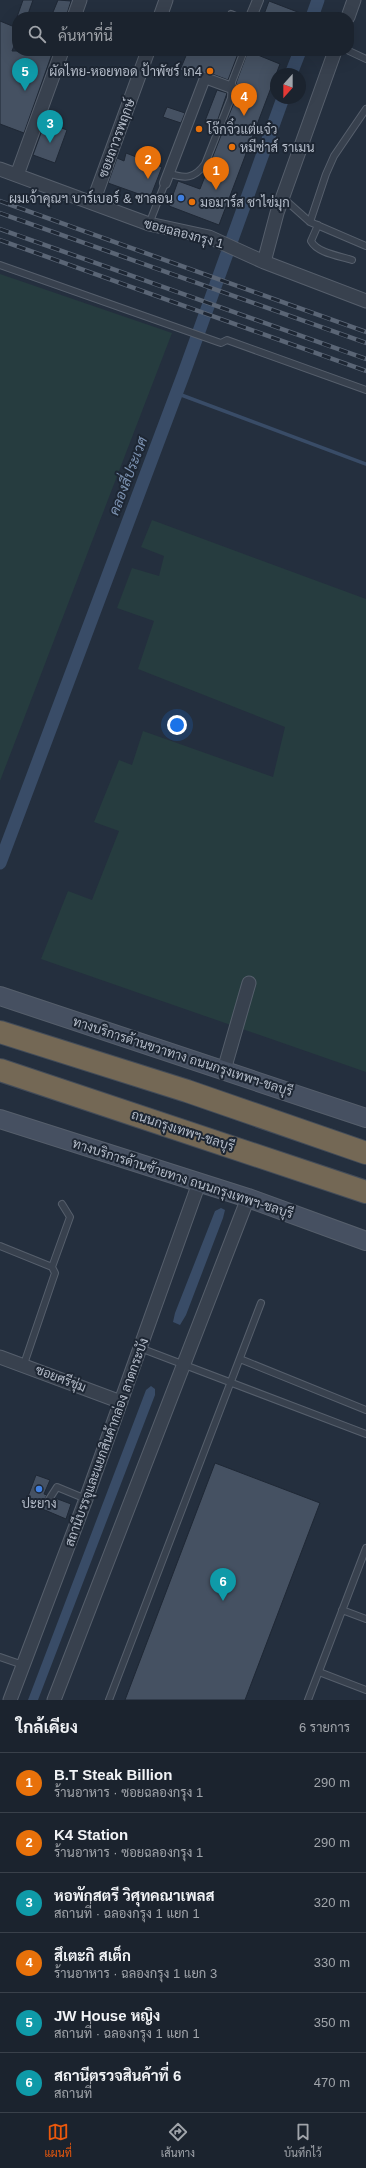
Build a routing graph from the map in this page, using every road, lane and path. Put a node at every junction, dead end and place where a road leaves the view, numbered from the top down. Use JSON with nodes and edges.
{"nodes":[{"id":1,"x":80,"y":0,"type":"edge"},
{"id":2,"x":166,"y":0,"type":"edge"},
{"id":3,"x":258,"y":0,"type":"edge"},
{"id":4,"x":354,"y":0,"type":"edge"},
{"id":5,"x":76,"y":12,"type":"edge"},
{"id":6,"x":162,"y":12,"type":"edge"},
{"id":7,"x":254,"y":12,"type":"edge"},
{"id":8,"x":350,"y":12,"type":"edge"},
{"id":9,"x":354,"y":53,"type":"edge"},
{"id":10,"x":60,"y":56,"type":"edge"},
{"id":11,"x":146,"y":56,"type":"edge"},
{"id":12,"x":242,"y":56,"type":"edge"},
{"id":13,"x":333,"y":56,"type":"edge"},
{"id":14,"x":366,"y":59,"type":"edge"},
{"id":15,"x":232,"y":88,"type":"junction"},
{"id":16,"x":366,"y":109,"type":"edge"},
{"id":17,"x":0,"y":169,"type":"edge"},
{"id":18,"x":17,"y":175,"type":"junction"},
{"id":19,"x":166,"y":178,"type":"junction"},
{"id":20,"x":283,"y":198,"type":"junction"},
{"id":21,"x":93,"y":202,"type":"junction"},
{"id":22,"x":310,"y":222,"type":"junction"},
{"id":23,"x":149,"y":224,"type":"junction"},
{"id":24,"x":318,"y":225,"type":"junction"},
{"id":25,"x":366,"y":246,"type":"edge"},
{"id":26,"x":352,"y":260,"type":"dead end"},
{"id":27,"x":264,"y":262,"type":"junction"},
{"id":28,"x":0,"y":265,"type":"edge"},
{"id":29,"x":366,"y":301,"type":"edge"},
{"id":30,"x":366,"y":390,"type":"edge"},
{"id":31,"x":248,"y":983,"type":"dead end"},
{"id":32,"x":0,"y":996,"type":"edge"},
{"id":33,"x":9,"y":1035,"type":"edge"},
{"id":34,"x":227,"y":1062,"type":"junction"},
{"id":35,"x":3,"y":1071,"type":"edge"},
{"id":36,"x":0,"y":1118,"type":"edge"},
{"id":37,"x":366,"y":1118,"type":"edge"},
{"id":38,"x":366,"y":1154,"type":"edge"},
{"id":39,"x":200,"y":1182,"type":"junction"},
{"id":40,"x":366,"y":1192,"type":"edge"},
{"id":41,"x":248,"y":1198,"type":"junction"},
{"id":42,"x":62,"y":1204,"type":"dead end"},
{"id":43,"x":366,"y":1241,"type":"edge"},
{"id":44,"x":0,"y":1246,"type":"edge"},
{"id":45,"x":52,"y":1267,"type":"junction"},
{"id":46,"x":261,"y":1303,"type":"dead end"},
{"id":47,"x":140,"y":1348,"type":"junction"},
{"id":48,"x":0,"y":1357,"type":"edge"},
{"id":49,"x":240,"y":1359,"type":"junction"},
{"id":50,"x":24,"y":1364,"type":"junction"},
{"id":51,"x":182,"y":1364,"type":"junction"},
{"id":52,"x":231,"y":1383,"type":"junction"},
{"id":53,"x":121,"y":1402,"type":"junction"},
{"id":54,"x":366,"y":1410,"type":"edge"},
{"id":55,"x":366,"y":1434,"type":"edge"},
{"id":56,"x":86,"y":1499,"type":"junction"},
{"id":57,"x":48,"y":1501,"type":"dead end"},
{"id":58,"x":366,"y":1548,"type":"edge"},
{"id":59,"x":364,"y":1562,"type":"edge"},
{"id":60,"x":342,"y":1610,"type":"junction"},
{"id":61,"x":366,"y":1619,"type":"edge"},
{"id":62,"x":0,"y":1657,"type":"edge"},
{"id":63,"x":23,"y":1665,"type":"junction"},
{"id":64,"x":319,"y":1672,"type":"junction"},
{"id":65,"x":366,"y":1690,"type":"edge"},
{"id":66,"x":10,"y":1700,"type":"edge"},
{"id":67,"x":54,"y":1700,"type":"edge"},
{"id":68,"x":109,"y":1700,"type":"edge"},
{"id":69,"x":308,"y":1700,"type":"edge"}],
"edges":[{"from":1,"to":5,"type":"street"},
{"from":2,"to":6,"type":"street"},
{"from":3,"to":7,"type":"street"},
{"from":4,"to":8,"type":"street"},
{"from":9,"to":14,"type":"lane"},
{"from":10,"to":18,"type":"street"},
{"from":11,"to":21,"type":"street","name":"ซอยถาวรพฤกษ์"},
{"from":12,"to":15,"type":"lane"},
{"from":13,"to":20,"type":"street"},
{"from":15,"to":19,"type":"lane"},
{"from":15,"to":19,"type":"street"},
{"from":16,"to":22,"type":"lane"},
{"from":17,"to":18,"type":"street","name":"ซอยฉลองกรุง 1"},
{"from":18,"to":21,"type":"street","name":"ซอยฉลองกรุง 1"},
{"from":19,"to":23,"type":"lane"},
{"from":20,"to":22,"type":"lane"},
{"from":20,"to":27,"type":"street"},
{"from":21,"to":23,"type":"street","name":"ซอยฉลองกรุง 1"},
{"from":22,"to":24,"type":"lane"},
{"from":23,"to":27,"type":"street","name":"ซอยฉลองกรุง 1"},
{"from":24,"to":25,"type":"lane"},
{"from":24,"to":26,"type":"lane"},
{"from":27,"to":29,"type":"street","name":"ซอยฉลองกรุง 1"},
{"from":28,"to":30,"type":"lane"},
{"from":31,"to":34,"type":"street"},
{"from":32,"to":34,"type":"main road","name":"ทางบริการด้านขวาทาง ถนนกรุงเทพฯ-ชลบุรี"},
{"from":33,"to":38,"type":"highway"},
{"from":34,"to":37,"type":"main road","name":"ทางบริการด้านขวาทาง ถนนกรุงเทพฯ-ชลบุรี"},
{"from":35,"to":40,"type":"highway","name":"ถนนกรุงเทพฯ-ชลบุรี"},
{"from":36,"to":39,"type":"main road","name":"ทางบริการด้านซ้ายทาง ถนนกรุงเทพฯ-ชลบุรี"},
{"from":39,"to":41,"type":"main road","name":"ทางบริการด้านซ้ายทาง ถนนกรุงเทพฯ-ชลบุรี"},
{"from":39,"to":47,"type":"street","name":"สถานีบรรจุและแยกสินค้ากล่อง ลาดกระบัง"},
{"from":41,"to":43,"type":"main road","name":"ทางบริการด้านซ้ายทาง ถนนกรุงเทพฯ-ชลบุรี"},
{"from":41,"to":51,"type":"street"},
{"from":42,"to":45,"type":"lane"},
{"from":44,"to":45,"type":"lane"},
{"from":45,"to":50,"type":"lane"},
{"from":46,"to":49,"type":"lane"},
{"from":47,"to":51,"type":"lane"},
{"from":47,"to":53,"type":"street","name":"สถานีบรรจุและแยกสินค้ากล่อง ลาดกระบัง"},
{"from":48,"to":50,"type":"street","name":"ซอยศรีชุ่ม"},
{"from":49,"to":52,"type":"lane"},
{"from":49,"to":54,"type":"lane"},
{"from":50,"to":53,"type":"street","name":"ซอยศรีชุ่ม"},
{"from":51,"to":52,"type":"lane"},
{"from":51,"to":67,"type":"street"},
{"from":52,"to":55,"type":"lane"},
{"from":52,"to":68,"type":"lane"},
{"from":53,"to":56,"type":"street","name":"สถานีบรรจุและแยกสินค้ากล่อง ลาดกระบัง"},
{"from":56,"to":57,"type":"lane"},
{"from":56,"to":63,"type":"street","name":"สถานีบรรจุและแยกสินค้ากล่อง ลาดกระบัง"},
{"from":58,"to":59,"type":"lane"},
{"from":59,"to":60,"type":"lane"},
{"from":60,"to":61,"type":"lane"},
{"from":60,"to":64,"type":"lane"},
{"from":62,"to":63,"type":"lane"},
{"from":63,"to":66,"type":"street","name":"สถานีบรรจุและแยกสินค้ากล่อง ลาดกระบัง"},
{"from":64,"to":65,"type":"lane"},
{"from":64,"to":69,"type":"lane"}]}
